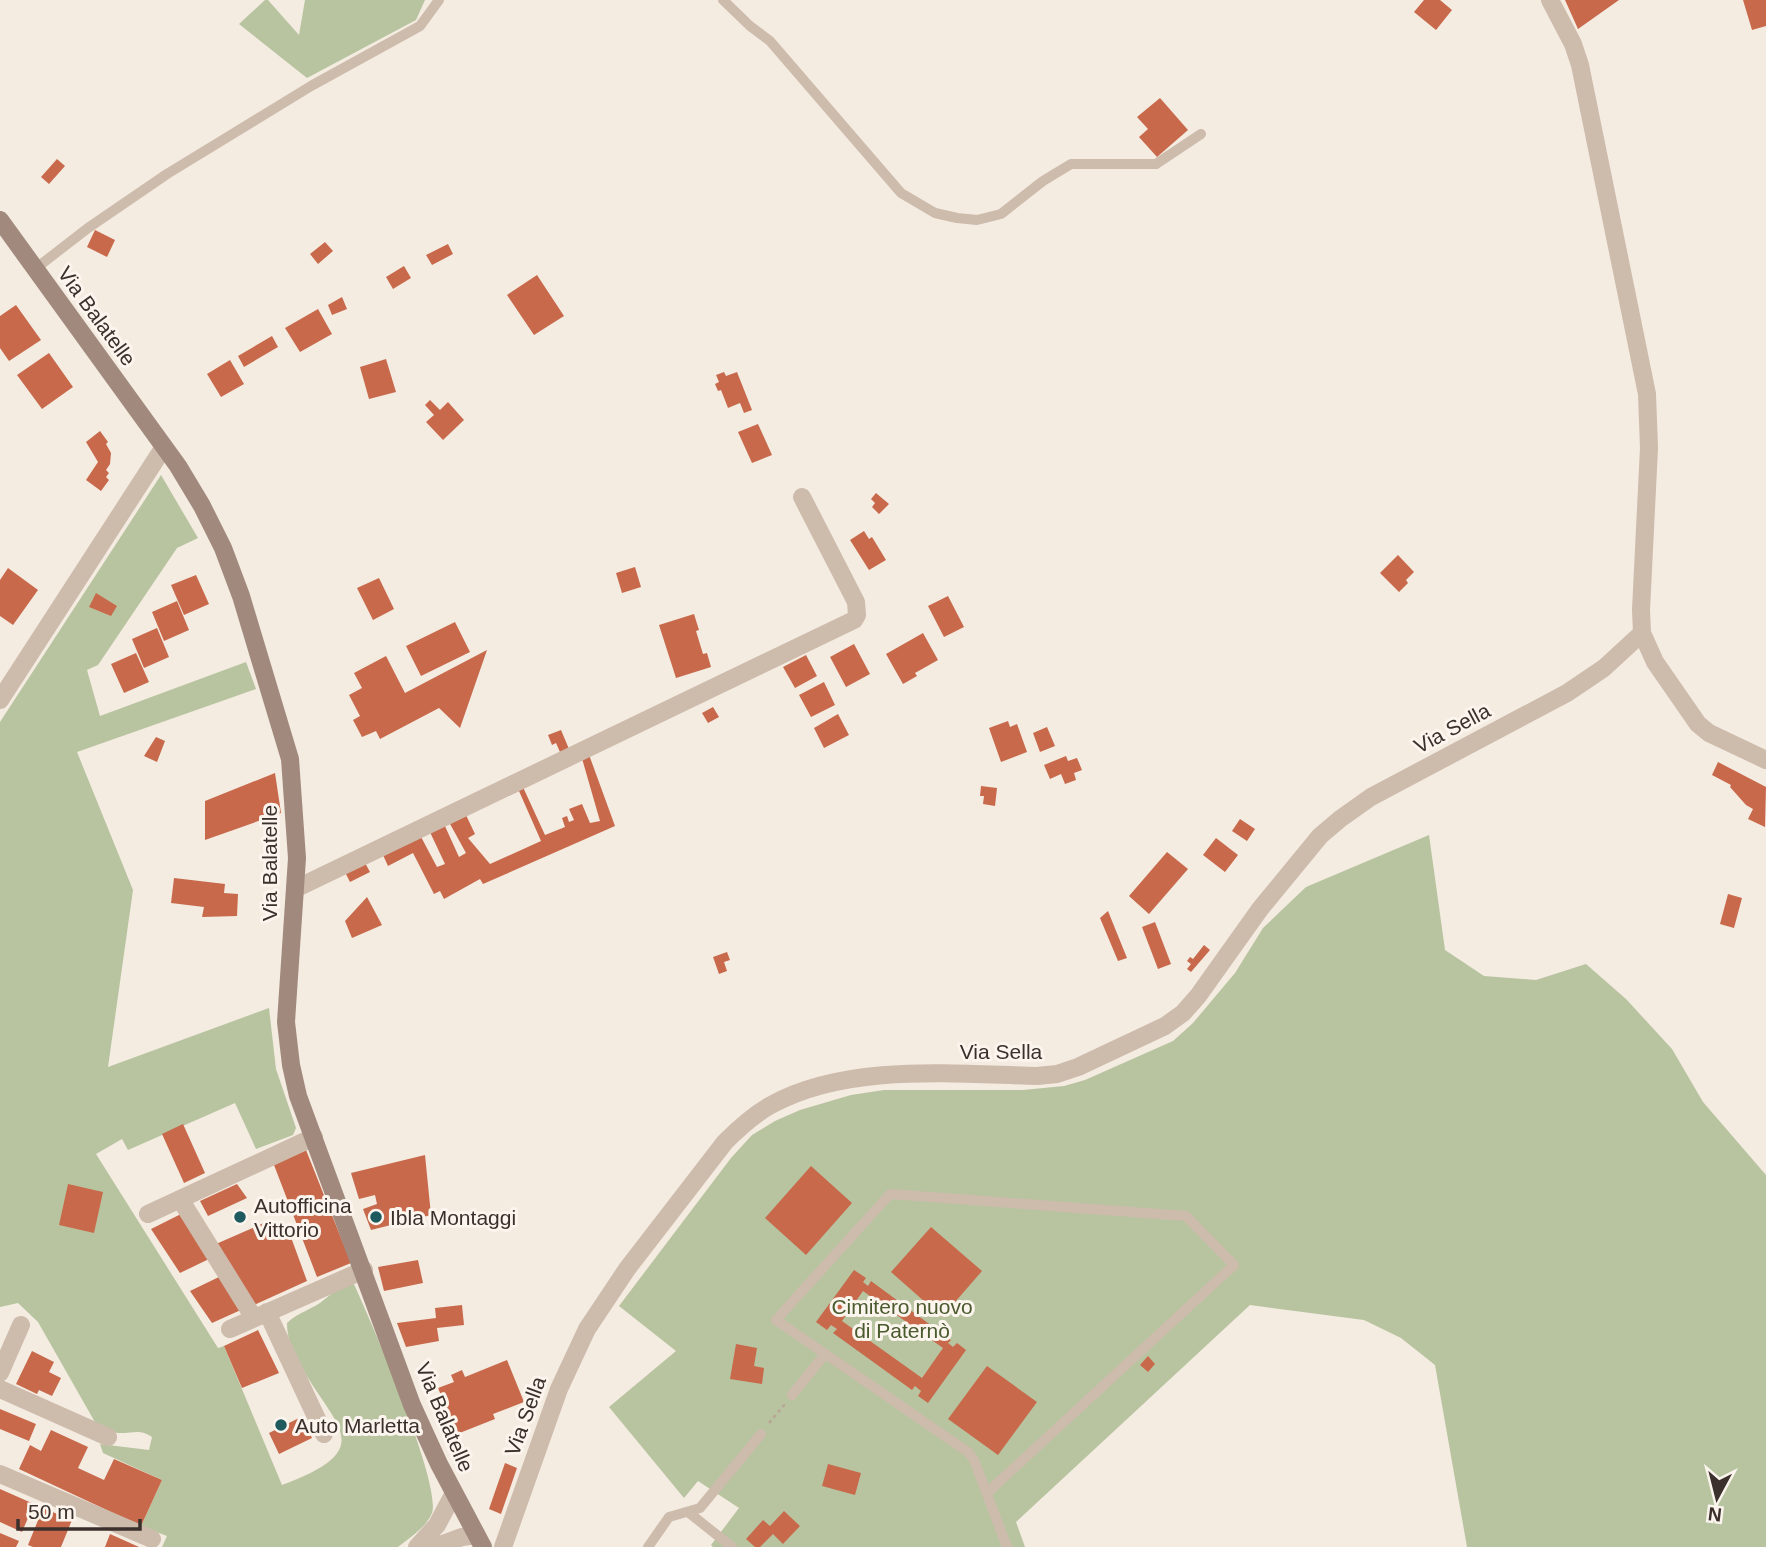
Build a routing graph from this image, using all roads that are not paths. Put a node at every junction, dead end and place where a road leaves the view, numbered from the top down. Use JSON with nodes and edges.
{"nodes":[{"id":1,"x":439,"y":0,"type":"edge"},
{"id":2,"x":723,"y":0,"type":"edge"},
{"id":3,"x":1550,"y":0,"type":"edge"},
{"id":4,"x":1201,"y":134,"type":"dead end"},
{"id":5,"x":0,"y":220,"type":"edge"},
{"id":6,"x":35,"y":269,"type":"junction"},
{"id":7,"x":164,"y":447,"type":"junction"},
{"id":8,"x":802,"y":497,"type":"dead end"},
{"id":9,"x":1642,"y":633,"type":"junction"},
{"id":10,"x":0,"y":700,"type":"edge"},
{"id":11,"x":1766,"y":760,"type":"edge"},
{"id":12,"x":295,"y":889,"type":"junction"},
{"id":13,"x":314,"y":1137,"type":"junction"},
{"id":14,"x":180,"y":1199,"type":"junction"},
{"id":15,"x":148,"y":1214,"type":"dead end"},
{"id":16,"x":364,"y":1270,"type":"junction"},
{"id":17,"x":261,"y":1315,"type":"junction"},
{"id":18,"x":21,"y":1325,"type":"dead end"},
{"id":19,"x":230,"y":1329,"type":"dead end"},
{"id":20,"x":825,"y":1354,"type":"junction"},
{"id":21,"x":0,"y":1373,"type":"edge"},
{"id":22,"x":0,"y":1389,"type":"edge"},
{"id":23,"x":792,"y":1395,"type":"road end"},
{"id":24,"x":324,"y":1434,"type":"dead end"},
{"id":25,"x":761,"y":1434,"type":"road end"},
{"id":26,"x":108,"y":1437,"type":"dead end"},
{"id":27,"x":0,"y":1474,"type":"edge"},
{"id":28,"x":454,"y":1493,"type":"junction"},
{"id":29,"x":987,"y":1493,"type":"junction"},
{"id":30,"x":688,"y":1511,"type":"junction"},
{"id":31,"x":152,"y":1539,"type":"dead end"},
{"id":32,"x":480,"y":1541,"type":"edge"},
{"id":33,"x":417,"y":1547,"type":"edge"},
{"id":34,"x":435,"y":1547,"type":"edge"},
{"id":35,"x":503,"y":1547,"type":"edge"},
{"id":36,"x":648,"y":1547,"type":"edge"},
{"id":37,"x":732,"y":1547,"type":"edge"},
{"id":38,"x":1007,"y":1547,"type":"edge"}],
"edges":[{"from":1,"to":6,"type":"lane"},
{"from":2,"to":4,"type":"lane"},
{"from":3,"to":9,"type":"street"},
{"from":5,"to":6,"type":"street","name":"Via Balatelle"},
{"from":6,"to":7,"type":"street","name":"Via Balatelle"},
{"from":7,"to":10,"type":"street"},
{"from":7,"to":12,"type":"street","name":"Via Balatelle"},
{"from":8,"to":12,"type":"street"},
{"from":9,"to":11,"type":"street"},
{"from":9,"to":35,"type":"street","name":"Via Sella"},
{"from":12,"to":13,"type":"street","name":"Via Balatelle"},
{"from":13,"to":14,"type":"street"},
{"from":13,"to":16,"type":"street","name":"Via Balatelle"},
{"from":14,"to":15,"type":"street"},
{"from":14,"to":17,"type":"street"},
{"from":16,"to":17,"type":"street"},
{"from":16,"to":28,"type":"street","name":"Via Balatelle"},
{"from":17,"to":19,"type":"street"},
{"from":17,"to":24,"type":"street"},
{"from":18,"to":21,"type":"street"},
{"from":20,"to":23,"type":"lane"},
{"from":20,"to":29,"type":"lane"},
{"from":20,"to":29,"type":"lane"},
{"from":22,"to":26,"type":"street"},
{"from":25,"to":30,"type":"lane"},
{"from":27,"to":31,"type":"street"},
{"from":28,"to":32,"type":"street","name":"Via Balatelle"},
{"from":28,"to":33,"type":"street"},
{"from":29,"to":38,"type":"lane"},
{"from":30,"to":36,"type":"lane"},
{"from":30,"to":37,"type":"lane"},
{"from":32,"to":34,"type":"street"}]}
